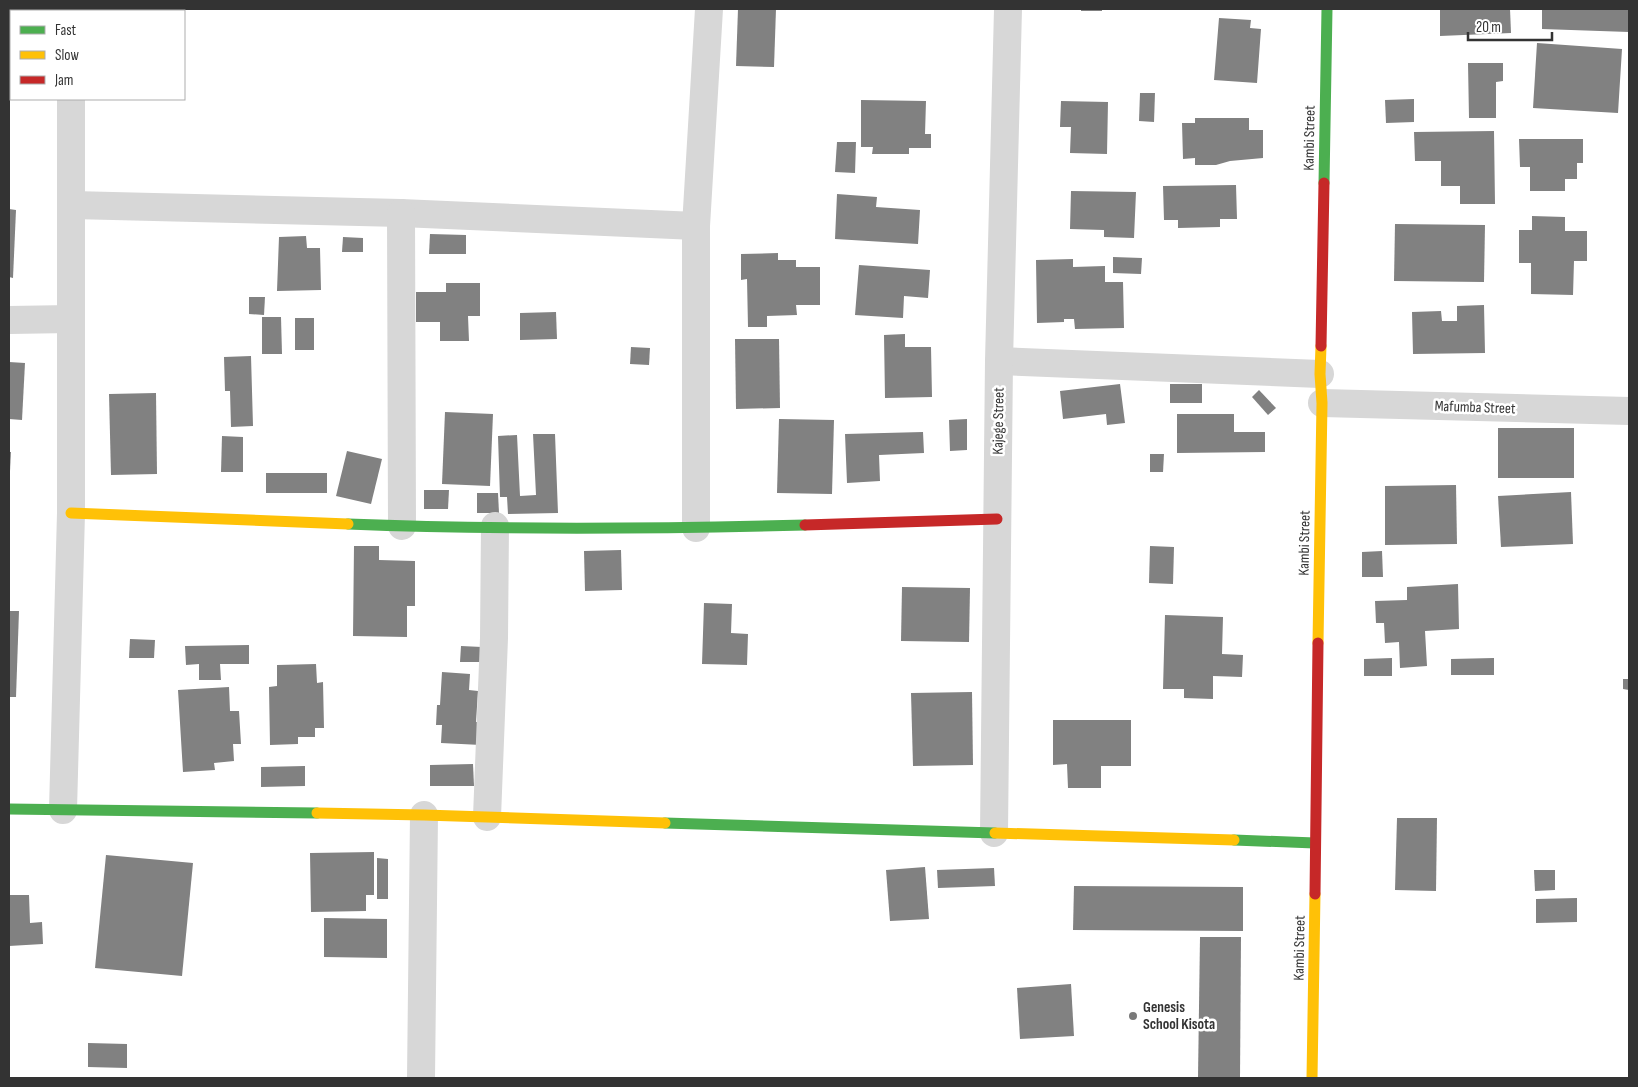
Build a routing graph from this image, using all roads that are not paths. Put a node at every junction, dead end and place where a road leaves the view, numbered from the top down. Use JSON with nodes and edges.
{"nodes":[{"id":1,"x":709,"y":9,"type":"edge"},
{"id":2,"x":1008,"y":9,"type":"edge"},
{"id":3,"x":1327,"y":9,"type":"edge"},
{"id":4,"x":72,"y":100,"type":"edge"},
{"id":5,"x":72,"y":205,"type":"junction"},
{"id":6,"x":401,"y":213,"type":"junction"},
{"id":7,"x":696,"y":226,"type":"junction"},
{"id":8,"x":71,"y":319,"type":"junction"},
{"id":9,"x":9,"y":320,"type":"edge"},
{"id":10,"x":999,"y":361,"type":"junction"},
{"id":11,"x":1320,"y":374,"type":"junction"},
{"id":12,"x":1322,"y":403,"type":"junction"},
{"id":13,"x":1629,"y":411,"type":"edge"},
{"id":14,"x":71,"y":513,"type":"junction"},
{"id":15,"x":997,"y":519,"type":"junction"},
{"id":16,"x":402,"y":526,"type":"junction"},
{"id":17,"x":495,"y":526,"type":"junction"},
{"id":18,"x":696,"y":528,"type":"junction"},
{"id":19,"x":9,"y":809,"type":"edge"},
{"id":20,"x":63,"y":810,"type":"junction"},
{"id":21,"x":424,"y":815,"type":"junction"},
{"id":22,"x":487,"y":817,"type":"junction"},
{"id":23,"x":994,"y":833,"type":"junction"},
{"id":24,"x":1315,"y":843,"type":"junction"},
{"id":25,"x":421,"y":1078,"type":"edge"},
{"id":26,"x":1312,"y":1078,"type":"edge"}],
"edges":[{"from":1,"to":7,"type":"street"},
{"from":2,"to":10,"type":"street","name":"Kajege Street"},
{"from":3,"to":11,"type":"street","name":"Kambi Street"},
{"from":4,"to":5,"type":"street"},
{"from":5,"to":6,"type":"street"},
{"from":5,"to":8,"type":"street"},
{"from":6,"to":7,"type":"street"},
{"from":6,"to":16,"type":"street"},
{"from":7,"to":18,"type":"street"},
{"from":8,"to":9,"type":"street"},
{"from":8,"to":14,"type":"street"},
{"from":10,"to":11,"type":"street"},
{"from":10,"to":15,"type":"street","name":"Kajege Street"},
{"from":11,"to":12,"type":"street","name":"Kambi Street"},
{"from":12,"to":13,"type":"street","name":"Mafumba Street"},
{"from":12,"to":24,"type":"street","name":"Kambi Street"},
{"from":14,"to":16,"type":"street"},
{"from":14,"to":20,"type":"street"},
{"from":15,"to":18,"type":"street"},
{"from":15,"to":23,"type":"street","name":"Kajege Street"},
{"from":16,"to":17,"type":"street"},
{"from":17,"to":18,"type":"street"},
{"from":17,"to":22,"type":"street"},
{"from":19,"to":20,"type":"street"},
{"from":20,"to":21,"type":"street"},
{"from":21,"to":22,"type":"street"},
{"from":21,"to":25,"type":"street"},
{"from":22,"to":23,"type":"street"},
{"from":23,"to":24,"type":"street"},
{"from":24,"to":26,"type":"street","name":"Kambi Street"}]}
